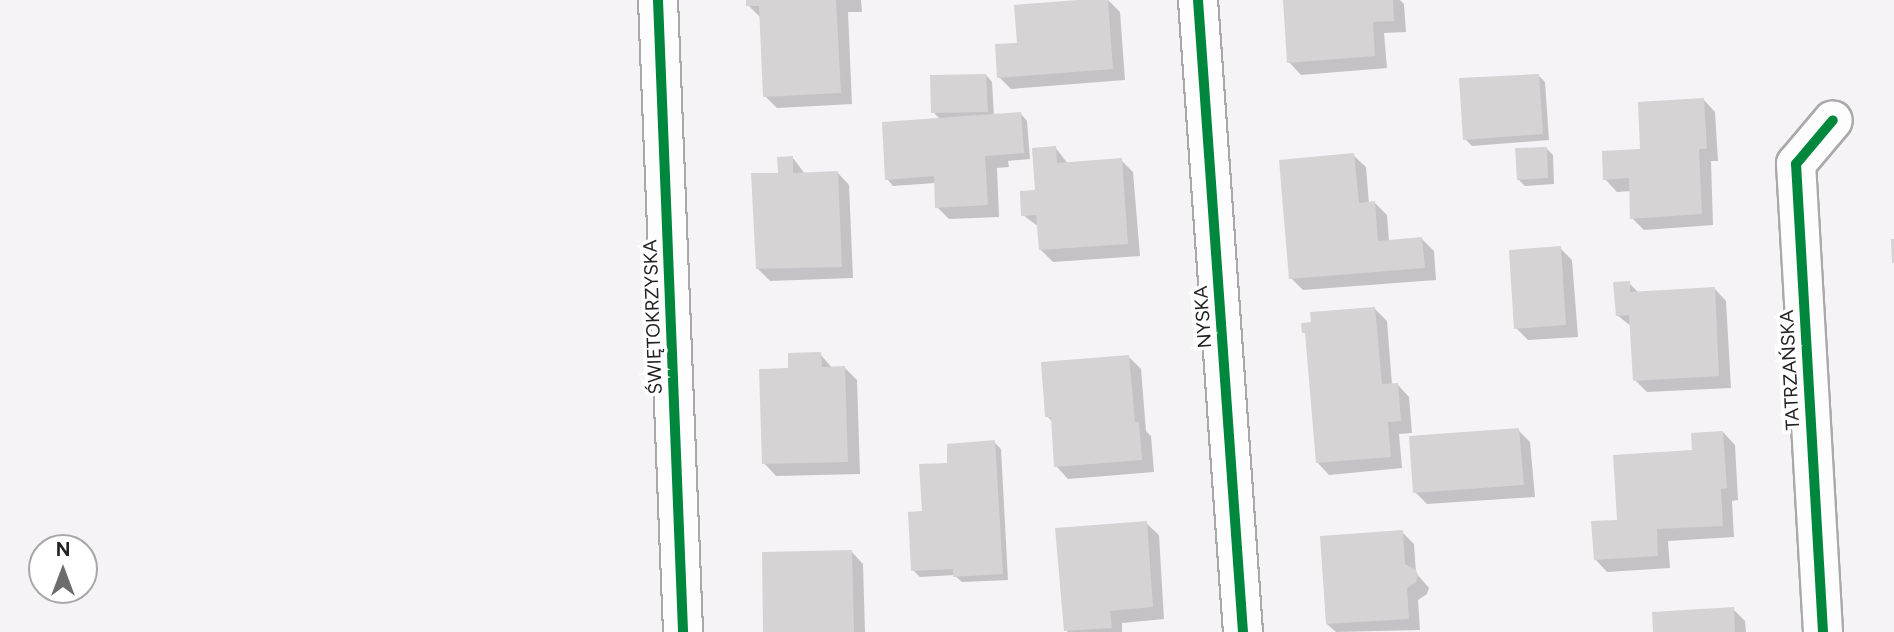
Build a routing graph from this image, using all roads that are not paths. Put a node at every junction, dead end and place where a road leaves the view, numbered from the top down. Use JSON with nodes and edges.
{"nodes":[{"id":1,"x":658,"y":0,"type":"edge"},
{"id":2,"x":1198,"y":0,"type":"edge"},
{"id":3,"x":1833,"y":120,"type":"dead end"},
{"id":4,"x":683,"y":632,"type":"edge"},
{"id":5,"x":1243,"y":632,"type":"edge"},
{"id":6,"x":1823,"y":632,"type":"edge"}],
"edges":[{"from":1,"to":4,"type":"street","name":"ŚWIĘTOKRZYSKA"},
{"from":2,"to":5,"type":"street","name":"NYSKA"},
{"from":3,"to":6,"type":"street","name":"TATRZAŃSKA"}]}
